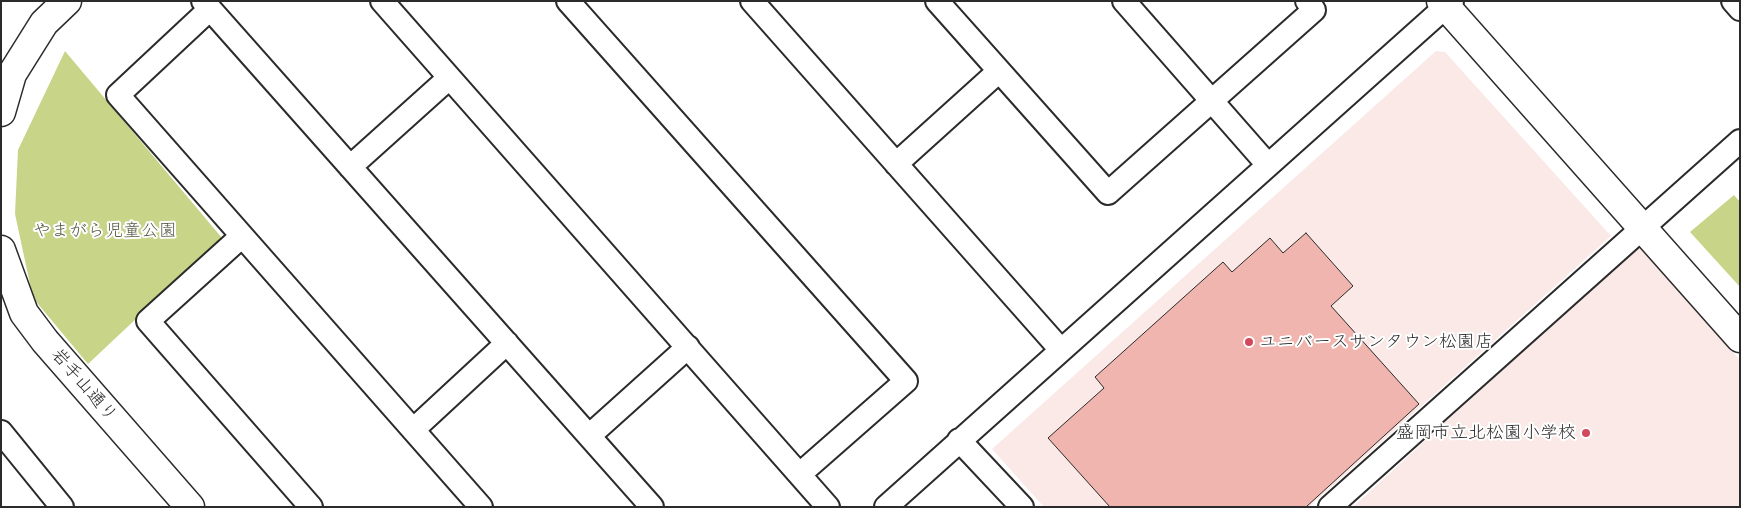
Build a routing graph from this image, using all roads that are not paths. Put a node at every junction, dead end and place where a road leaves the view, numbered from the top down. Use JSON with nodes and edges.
{"nodes":[{"id":1,"x":67,"y":1,"type":"edge"},
{"id":2,"x":382,"y":1,"type":"edge"},
{"id":3,"x":568,"y":1,"type":"edge"},
{"id":4,"x":752,"y":1,"type":"edge"},
{"id":5,"x":937,"y":1,"type":"edge"},
{"id":6,"x":1124,"y":1,"type":"edge"},
{"id":7,"x":1307,"y":1,"type":"edge"},
{"id":8,"x":1733,"y":1,"type":"edge"},
{"id":9,"x":1446,"y":3,"type":"edge"},
{"id":10,"x":206,"y":5,"type":"edge"},
{"id":11,"x":1740,"y":9,"type":"edge"},
{"id":12,"x":999,"y":71,"type":"junction"},
{"id":13,"x":450,"y":78,"type":"junction"},
{"id":14,"x":1212,"y":100,"type":"junction"},
{"id":15,"x":1,"y":112,"type":"edge"},
{"id":16,"x":1740,"y":141,"type":"edge"},
{"id":17,"x":896,"y":164,"type":"junction"},
{"id":18,"x":1268,"y":165,"type":"junction"},
{"id":19,"x":350,"y":167,"type":"junction"},
{"id":20,"x":1643,"y":228,"type":"junction"},
{"id":21,"x":242,"y":236,"type":"junction"},
{"id":22,"x":1,"y":250,"type":"edge"},
{"id":23,"x":1740,"y":338,"type":"edge"},
{"id":24,"x":507,"y":343,"type":"junction"},
{"id":25,"x":688,"y":347,"type":"junction"},
{"id":26,"x":1061,"y":350,"type":"junction"},
{"id":27,"x":413,"y":430,"type":"junction"},
{"id":28,"x":1,"y":432,"type":"edge"},
{"id":29,"x":589,"y":436,"type":"junction"},
{"id":30,"x":959,"y":440,"type":"junction"},
{"id":31,"x":800,"y":474,"type":"junction"},
{"id":32,"x":62,"y":507,"type":"edge"},
{"id":33,"x":190,"y":507,"type":"edge"},
{"id":34,"x":311,"y":507,"type":"edge"},
{"id":35,"x":481,"y":507,"type":"edge"},
{"id":36,"x":652,"y":507,"type":"edge"},
{"id":37,"x":828,"y":507,"type":"edge"},
{"id":38,"x":886,"y":507,"type":"edge"},
{"id":39,"x":1022,"y":507,"type":"edge"},
{"id":40,"x":1330,"y":507,"type":"edge"}],
"edges":[{"from":1,"to":15,"type":"street"},
{"from":2,"to":13,"type":"street"},
{"from":3,"to":31,"type":"street"},
{"from":4,"to":17,"type":"street"},
{"from":5,"to":12,"type":"street"},
{"from":6,"to":14,"type":"street"},
{"from":7,"to":14,"type":"street"},
{"from":8,"to":11,"type":"street"},
{"from":9,"to":18,"type":"street"},
{"from":9,"to":20,"type":"street"},
{"from":10,"to":19,"type":"street"},
{"from":10,"to":21,"type":"street"},
{"from":12,"to":14,"type":"street"},
{"from":12,"to":17,"type":"street"},
{"from":13,"to":19,"type":"street"},
{"from":13,"to":25,"type":"street"},
{"from":14,"to":18,"type":"street"},
{"from":16,"to":20,"type":"street"},
{"from":17,"to":26,"type":"street"},
{"from":18,"to":26,"type":"street"},
{"from":19,"to":24,"type":"street"},
{"from":20,"to":23,"type":"street"},
{"from":20,"to":40,"type":"street"},
{"from":21,"to":27,"type":"street"},
{"from":21,"to":34,"type":"street"},
{"from":22,"to":33,"type":"street","name":"岩手山通り"},
{"from":24,"to":27,"type":"street"},
{"from":24,"to":29,"type":"street"},
{"from":25,"to":29,"type":"street"},
{"from":25,"to":31,"type":"street"},
{"from":26,"to":30,"type":"street"},
{"from":27,"to":35,"type":"street"},
{"from":28,"to":32,"type":"street"},
{"from":29,"to":36,"type":"street"},
{"from":30,"to":38,"type":"street"},
{"from":30,"to":39,"type":"street"},
{"from":31,"to":37,"type":"street"}]}
